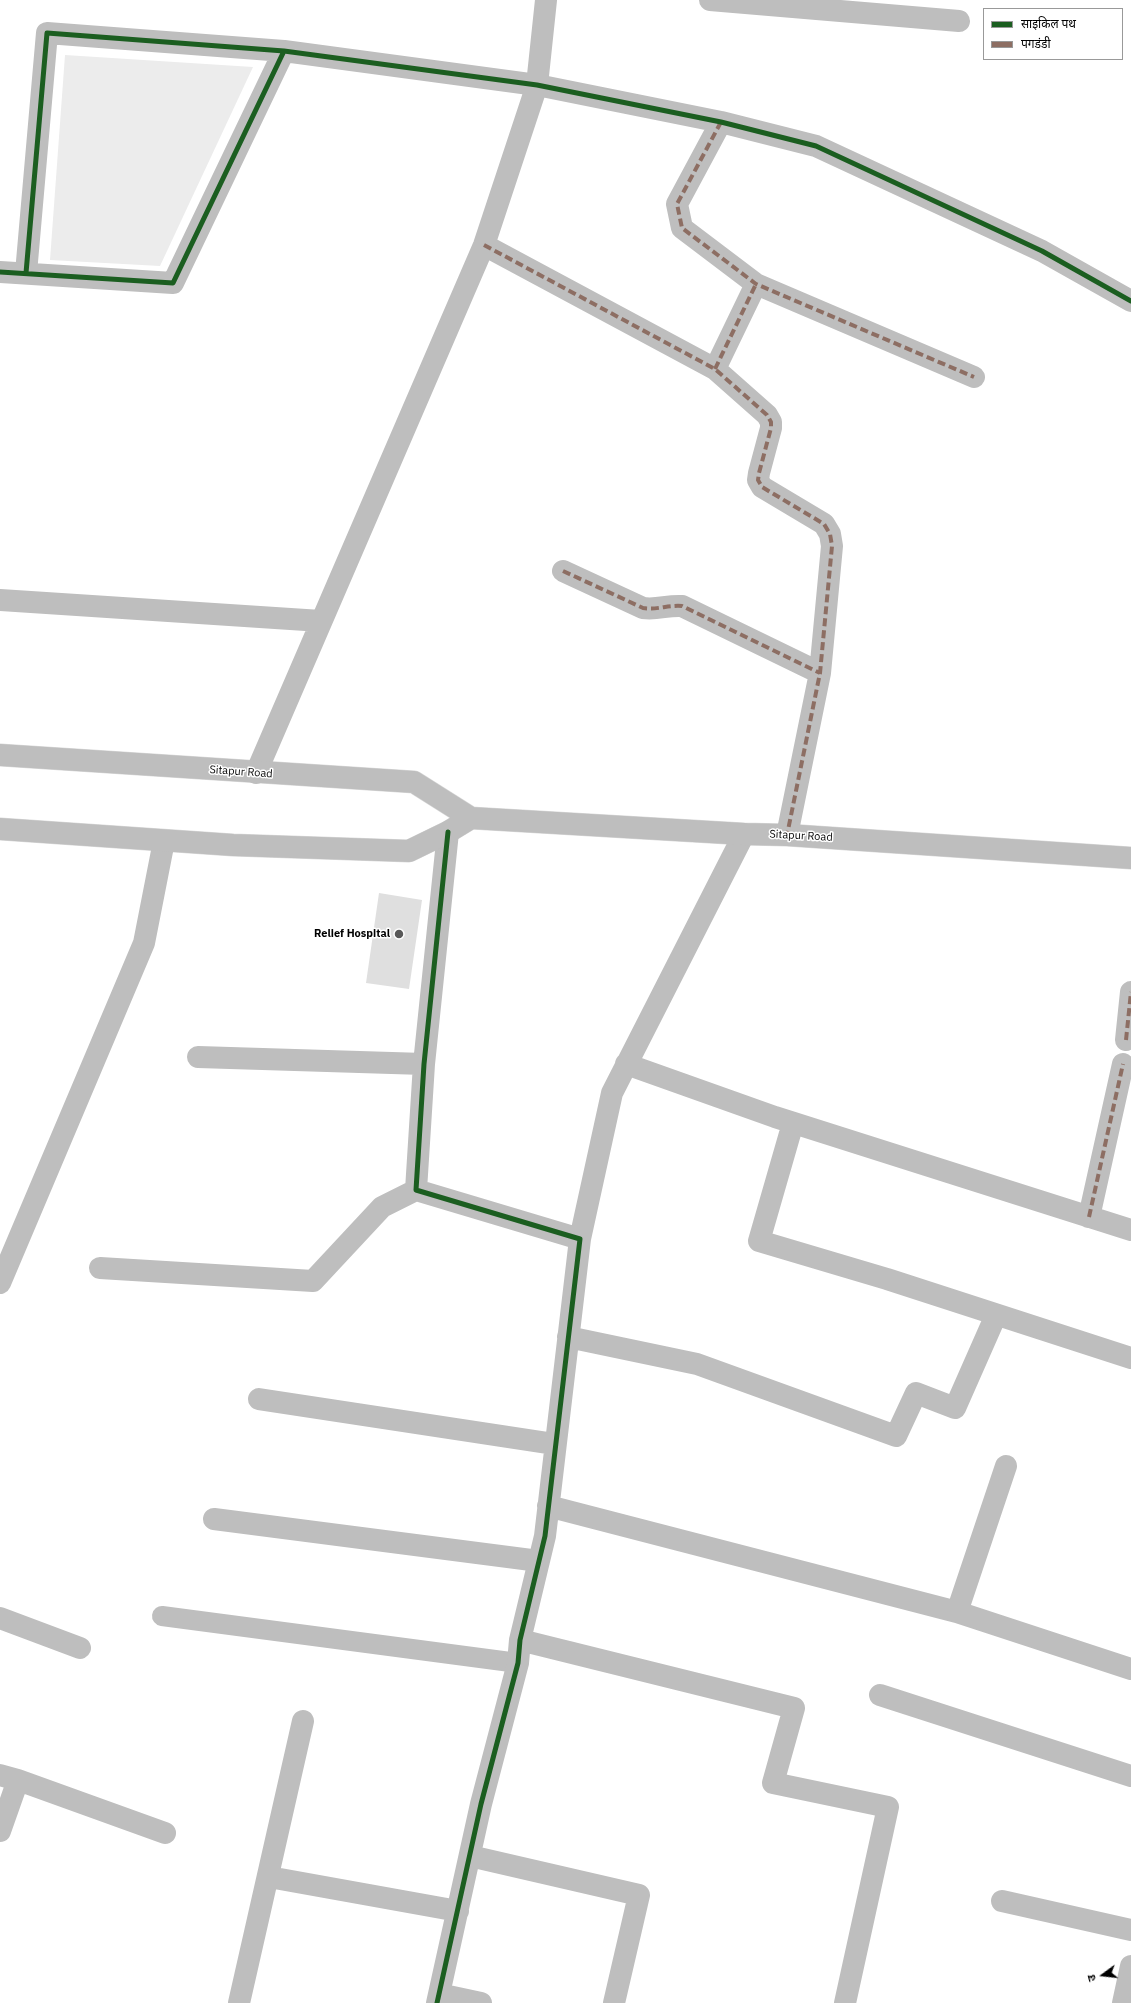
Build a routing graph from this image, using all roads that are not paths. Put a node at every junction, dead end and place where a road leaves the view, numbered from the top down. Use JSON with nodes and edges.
{"nodes":[{"id":1,"x":546,"y":0,"type":"edge"},
{"id":2,"x":710,"y":0,"type":"edge"},
{"id":3,"x":959,"y":20,"type":"dead end"},
{"id":4,"x":284,"y":51,"type":"junction"},
{"id":5,"x":537,"y":85,"type":"junction"},
{"id":6,"x":721,"y":122,"type":"junction"},
{"id":7,"x":484,"y":245,"type":"junction"},
{"id":8,"x":0,"y":272,"type":"edge"},
{"id":9,"x":26,"y":273,"type":"junction"},
{"id":10,"x":756,"y":284,"type":"junction"},
{"id":11,"x":1131,"y":302,"type":"edge"},
{"id":12,"x":715,"y":369,"type":"junction"},
{"id":13,"x":974,"y":377,"type":"dead end"},
{"id":14,"x":563,"y":571,"type":"dead end"},
{"id":15,"x":0,"y":600,"type":"edge"},
{"id":16,"x":321,"y":621,"type":"junction"},
{"id":17,"x":820,"y":673,"type":"junction"},
{"id":18,"x":0,"y":755,"type":"edge"},
{"id":19,"x":256,"y":773,"type":"junction"},
{"id":20,"x":471,"y":818,"type":"junction"},
{"id":21,"x":0,"y":829,"type":"edge"},
{"id":22,"x":448,"y":832,"type":"junction"},
{"id":23,"x":744,"y":834,"type":"junction"},
{"id":24,"x":787,"y":835,"type":"junction"},
{"id":25,"x":164,"y":841,"type":"junction"},
{"id":26,"x":1131,"y":858,"type":"edge"},
{"id":27,"x":1131,"y":992,"type":"edge"},
{"id":28,"x":1126,"y":1040,"type":"dead end"},
{"id":29,"x":198,"y":1057,"type":"dead end"},
{"id":30,"x":424,"y":1064,"type":"junction"},
{"id":31,"x":626,"y":1064,"type":"junction"},
{"id":32,"x":1123,"y":1064,"type":"dead end"},
{"id":33,"x":793,"y":1123,"type":"junction"},
{"id":34,"x":416,"y":1190,"type":"junction"},
{"id":35,"x":1089,"y":1217,"type":"junction"},
{"id":36,"x":1131,"y":1230,"type":"edge"},
{"id":37,"x":580,"y":1239,"type":"junction"},
{"id":38,"x":100,"y":1268,"type":"dead end"},
{"id":39,"x":0,"y":1283,"type":"edge"},
{"id":40,"x":996,"y":1315,"type":"junction"},
{"id":41,"x":568,"y":1337,"type":"junction"},
{"id":42,"x":1131,"y":1358,"type":"edge"},
{"id":43,"x":259,"y":1399,"type":"dead end"},
{"id":44,"x":555,"y":1444,"type":"junction"},
{"id":45,"x":1006,"y":1466,"type":"dead end"},
{"id":46,"x":548,"y":1506,"type":"junction"},
{"id":47,"x":214,"y":1519,"type":"dead end"},
{"id":48,"x":539,"y":1560,"type":"junction"},
{"id":49,"x":956,"y":1612,"type":"junction"},
{"id":50,"x":162,"y":1616,"type":"dead end"},
{"id":51,"x":0,"y":1618,"type":"edge"},
{"id":52,"x":520,"y":1640,"type":"junction"},
{"id":53,"x":80,"y":1648,"type":"dead end"},
{"id":54,"x":518,"y":1663,"type":"junction"},
{"id":55,"x":1131,"y":1669,"type":"edge"},
{"id":56,"x":880,"y":1695,"type":"dead end"},
{"id":57,"x":303,"y":1721,"type":"dead end"},
{"id":58,"x":1131,"y":1776,"type":"edge"},
{"id":59,"x":9,"y":1778,"type":"edge"},
{"id":60,"x":0,"y":1831,"type":"edge"},
{"id":61,"x":165,"y":1832,"type":"dead end"},
{"id":62,"x":470,"y":1856,"type":"junction"},
{"id":63,"x":269,"y":1877,"type":"junction"},
{"id":64,"x":1002,"y":1900,"type":"dead end"},
{"id":65,"x":458,"y":1911,"type":"junction"},
{"id":66,"x":1131,"y":1930,"type":"edge"},
{"id":67,"x":1131,"y":1966,"type":"edge"},
{"id":68,"x":438,"y":1998,"type":"edge"},
{"id":69,"x":239,"y":2003,"type":"edge"},
{"id":70,"x":481,"y":2003,"type":"edge"},
{"id":71,"x":614,"y":2003,"type":"edge"},
{"id":72,"x":845,"y":2003,"type":"edge"},
{"id":73,"x":1124,"y":2003,"type":"edge"}],
"edges":[{"from":1,"to":5,"type":"street"},
{"from":2,"to":3,"type":"street"},
{"from":4,"to":5,"type":"street"},
{"from":4,"to":9,"type":"street"},
{"from":4,"to":9,"type":"street"},
{"from":5,"to":6,"type":"street"},
{"from":5,"to":7,"type":"street"},
{"from":6,"to":10,"type":"street"},
{"from":6,"to":11,"type":"street"},
{"from":7,"to":12,"type":"street"},
{"from":7,"to":16,"type":"street"},
{"from":8,"to":9,"type":"street"},
{"from":10,"to":12,"type":"street"},
{"from":10,"to":13,"type":"street"},
{"from":12,"to":17,"type":"street"},
{"from":14,"to":17,"type":"street"},
{"from":15,"to":16,"type":"street"},
{"from":16,"to":19,"type":"street"},
{"from":17,"to":24,"type":"street"},
{"from":18,"to":19,"type":"street","name":"Sitapur Road"},
{"from":19,"to":20,"type":"street","name":"Sitapur Road"},
{"from":20,"to":22,"type":"street"},
{"from":20,"to":23,"type":"street","name":"Sitapur Road"},
{"from":21,"to":25,"type":"street"},
{"from":22,"to":25,"type":"street"},
{"from":22,"to":30,"type":"street"},
{"from":23,"to":24,"type":"street","name":"Sitapur Road"},
{"from":23,"to":31,"type":"street"},
{"from":24,"to":26,"type":"street","name":"Sitapur Road"},
{"from":25,"to":39,"type":"street"},
{"from":27,"to":28,"type":"street"},
{"from":29,"to":30,"type":"street"},
{"from":30,"to":34,"type":"street"},
{"from":31,"to":33,"type":"street"},
{"from":31,"to":37,"type":"street"},
{"from":32,"to":35,"type":"street"},
{"from":33,"to":35,"type":"street"},
{"from":33,"to":40,"type":"street"},
{"from":34,"to":37,"type":"street"},
{"from":34,"to":38,"type":"street"},
{"from":35,"to":36,"type":"street"},
{"from":37,"to":41,"type":"street"},
{"from":40,"to":41,"type":"street"},
{"from":40,"to":42,"type":"street"},
{"from":41,"to":44,"type":"street"},
{"from":43,"to":44,"type":"street"},
{"from":44,"to":46,"type":"street"},
{"from":45,"to":49,"type":"street"},
{"from":46,"to":48,"type":"street"},
{"from":46,"to":49,"type":"street"},
{"from":47,"to":48,"type":"street"},
{"from":48,"to":52,"type":"street"},
{"from":49,"to":55,"type":"street"},
{"from":50,"to":54,"type":"lane"},
{"from":51,"to":53,"type":"street"},
{"from":52,"to":54,"type":"street"},
{"from":52,"to":72,"type":"street"},
{"from":54,"to":62,"type":"street"},
{"from":56,"to":58,"type":"street"},
{"from":57,"to":63,"type":"street"},
{"from":59,"to":60,"type":"street"},
{"from":59,"to":61,"type":"street"},
{"from":62,"to":65,"type":"street"},
{"from":62,"to":71,"type":"street"},
{"from":63,"to":65,"type":"street"},
{"from":63,"to":69,"type":"street"},
{"from":64,"to":66,"type":"street"},
{"from":65,"to":68,"type":"street"},
{"from":67,"to":73,"type":"street"},
{"from":68,"to":70,"type":"street"}]}
